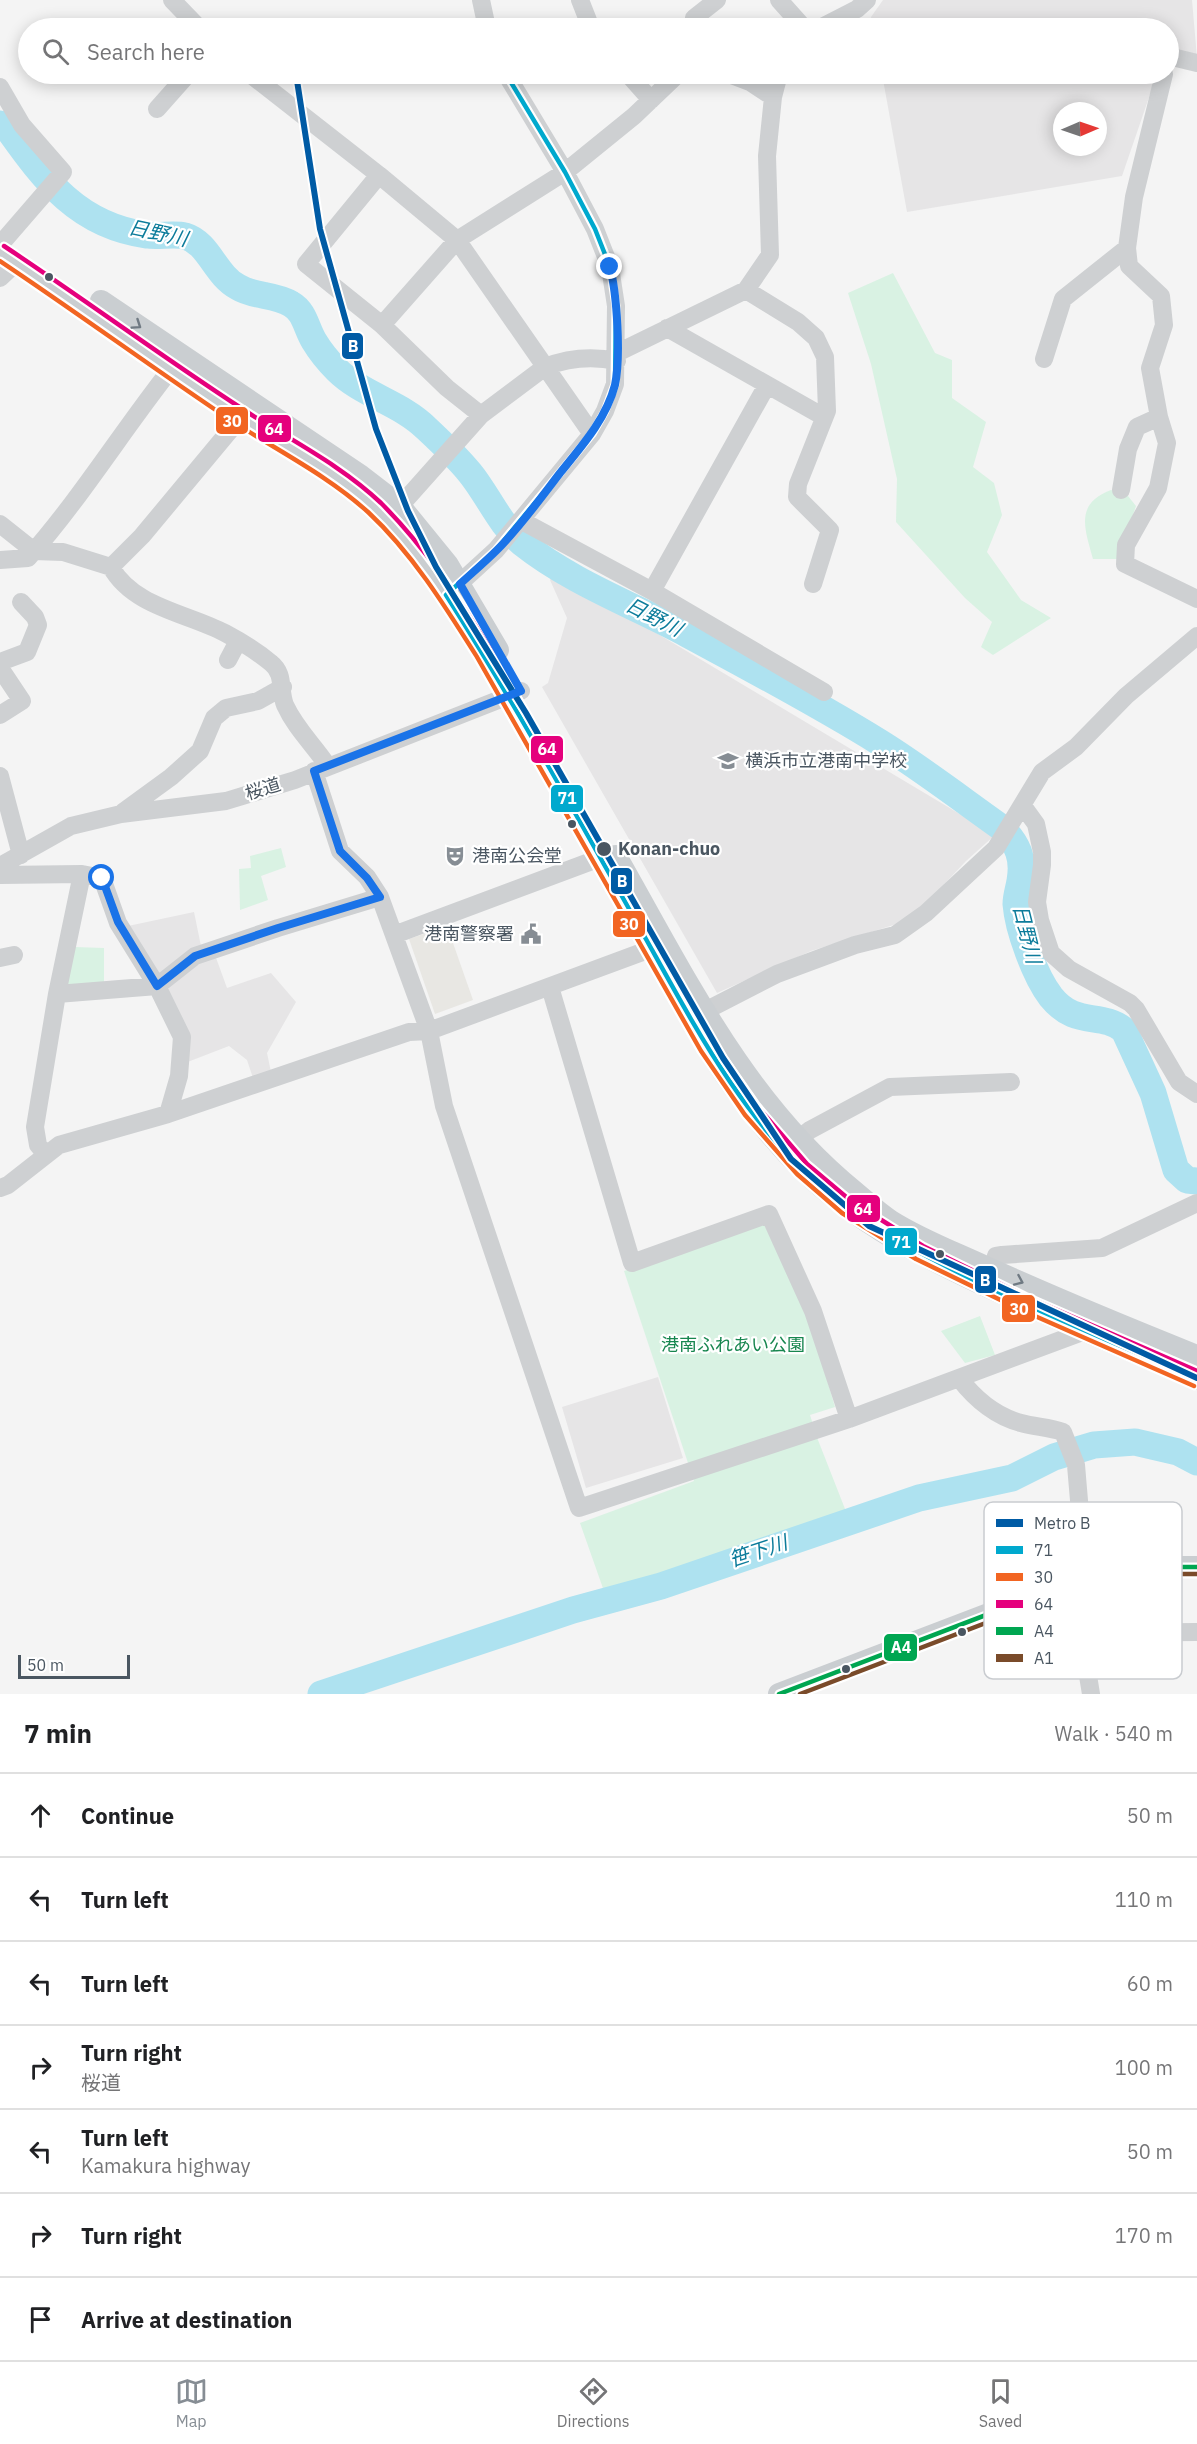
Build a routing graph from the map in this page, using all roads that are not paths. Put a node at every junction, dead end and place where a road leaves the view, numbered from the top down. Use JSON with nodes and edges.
{"nodes":[{"id":1,"x":172,"y":0,"type":"edge"},
{"id":2,"x":481,"y":0,"type":"edge"},
{"id":3,"x":580,"y":0,"type":"edge"},
{"id":4,"x":717,"y":0,"type":"edge"},
{"id":5,"x":779,"y":0,"type":"edge"},
{"id":6,"x":867,"y":0,"type":"edge"},
{"id":7,"x":695,"y":15,"type":"edge"},
{"id":8,"x":190,"y":18,"type":"edge"},
{"id":9,"x":486,"y":18,"type":"edge"},
{"id":10,"x":587,"y":18,"type":"edge"},
{"id":11,"x":795,"y":18,"type":"edge"},
{"id":12,"x":839,"y":18,"type":"edge"},
{"id":13,"x":1179,"y":59,"type":"edge"},
{"id":14,"x":1197,"y":63,"type":"edge"},
{"id":15,"x":179,"y":84,"type":"edge"},
{"id":16,"x":263,"y":84,"type":"edge"},
{"id":17,"x":512,"y":84,"type":"edge"},
{"id":18,"x":637,"y":84,"type":"edge"},
{"id":19,"x":668,"y":84,"type":"edge"},
{"id":20,"x":754,"y":84,"type":"edge"},
{"id":21,"x":776,"y":84,"type":"edge"},
{"id":22,"x":1162,"y":84,"type":"edge"},
{"id":23,"x":0,"y":87,"type":"edge"},
{"id":24,"x":773,"y":97,"type":"junction"},
{"id":25,"x":651,"y":100,"type":"junction"},
{"id":26,"x":158,"y":109,"type":"dead end"},
{"id":27,"x":565,"y":172,"type":"junction"},
{"id":28,"x":379,"y":175,"type":"junction"},
{"id":29,"x":457,"y":240,"type":"junction"},
{"id":30,"x":1127,"y":248,"type":"junction"},
{"id":31,"x":4,"y":254,"type":"edge"},
{"id":32,"x":747,"y":291,"type":"junction"},
{"id":33,"x":382,"y":325,"type":"junction"},
{"id":34,"x":667,"y":328,"type":"junction"},
{"id":35,"x":617,"y":357,"type":"junction"},
{"id":36,"x":1044,"y":359,"type":"dead end"},
{"id":37,"x":545,"y":367,"type":"junction"},
{"id":38,"x":171,"y":369,"type":"junction"},
{"id":39,"x":767,"y":385,"type":"junction"},
{"id":40,"x":481,"y":415,"type":"junction"},
{"id":41,"x":241,"y":417,"type":"junction"},
{"id":42,"x":825,"y":417,"type":"junction"},
{"id":43,"x":1159,"y":417,"type":"junction"},
{"id":44,"x":592,"y":434,"type":"junction"},
{"id":45,"x":1121,"y":490,"type":"dead end"},
{"id":46,"x":400,"y":506,"type":"junction"},
{"id":47,"x":521,"y":523,"type":"junction"},
{"id":48,"x":0,"y":524,"type":"edge"},
{"id":49,"x":34,"y":551,"type":"junction"},
{"id":50,"x":0,"y":560,"type":"edge"},
{"id":51,"x":111,"y":567,"type":"junction"},
{"id":52,"x":813,"y":584,"type":"dead end"},
{"id":53,"x":453,"y":590,"type":"junction"},
{"id":54,"x":652,"y":591,"type":"junction"},
{"id":55,"x":1197,"y":599,"type":"edge"},
{"id":56,"x":21,"y":602,"type":"dead end"},
{"id":57,"x":1197,"y":636,"type":"edge"},
{"id":58,"x":238,"y":641,"type":"junction"},
{"id":59,"x":228,"y":660,"type":"dead end"},
{"id":60,"x":0,"y":662,"type":"edge"},
{"id":61,"x":0,"y":668,"type":"edge"},
{"id":62,"x":283,"y":687,"type":"junction"},
{"id":63,"x":824,"y":692,"type":"dead end"},
{"id":64,"x":515,"y":694,"type":"junction"},
{"id":65,"x":0,"y":715,"type":"edge"},
{"id":66,"x":321,"y":768,"type":"junction"},
{"id":67,"x":0,"y":776,"type":"edge"},
{"id":68,"x":1020,"y":810,"type":"junction"},
{"id":69,"x":121,"y":814,"type":"junction"},
{"id":70,"x":21,"y":855,"type":"junction"},
{"id":71,"x":600,"y":858,"type":"junction"},
{"id":72,"x":0,"y":866,"type":"edge"},
{"id":73,"x":82,"y":874,"type":"junction"},
{"id":74,"x":0,"y":875,"type":"edge"},
{"id":75,"x":380,"y":897,"type":"junction"},
{"id":76,"x":394,"y":936,"type":"junction"},
{"id":77,"x":658,"y":947,"type":"junction"},
{"id":78,"x":157,"y":986,"type":"junction"},
{"id":79,"x":550,"y":987,"type":"junction"},
{"id":80,"x":57,"y":994,"type":"junction"},
{"id":81,"x":705,"y":1011,"type":"junction"},
{"id":82,"x":429,"y":1031,"type":"junction"},
{"id":83,"x":1011,"y":1082,"type":"dead end"},
{"id":84,"x":1197,"y":1094,"type":"edge"},
{"id":85,"x":168,"y":1114,"type":"junction"},
{"id":86,"x":798,"y":1140,"type":"junction"},
{"id":87,"x":46,"y":1155,"type":"junction"},
{"id":88,"x":0,"y":1188,"type":"edge"},
{"id":89,"x":1197,"y":1203,"type":"edge"},
{"id":90,"x":992,"y":1270,"type":"junction"},
{"id":91,"x":1111,"y":1321,"type":"junction"},
{"id":92,"x":1085,"y":1331,"type":"junction"},
{"id":93,"x":1197,"y":1356,"type":"edge"},
{"id":94,"x":959,"y":1378,"type":"junction"},
{"id":95,"x":1197,"y":1379,"type":"edge"},
{"id":96,"x":849,"y":1419,"type":"junction"},
{"id":97,"x":1079,"y":1502,"type":"edge"},
{"id":98,"x":984,"y":1616,"type":"edge"},
{"id":99,"x":1182,"y":1632,"type":"edge"},
{"id":100,"x":1197,"y":1632,"type":"edge"},
{"id":101,"x":1089,"y":1679,"type":"edge"},
{"id":102,"x":779,"y":1694,"type":"edge"},
{"id":103,"x":1091,"y":1694,"type":"edge"}],
"edges":[{"from":1,"to":8,"type":"street"},
{"from":2,"to":9,"type":"street"},
{"from":3,"to":10,"type":"street"},
{"from":4,"to":7,"type":"street"},
{"from":5,"to":11,"type":"street"},
{"from":6,"to":12,"type":"street"},
{"from":13,"to":14,"type":"street"},
{"from":15,"to":26,"type":"street"},
{"from":16,"to":28,"type":"street"},
{"from":17,"to":27,"type":"street"},
{"from":18,"to":25,"type":"street"},
{"from":19,"to":25,"type":"street"},
{"from":20,"to":24,"type":"street"},
{"from":21,"to":24,"type":"street"},
{"from":22,"to":30,"type":"street"},
{"from":23,"to":31,"type":"street"},
{"from":24,"to":32,"type":"street"},
{"from":25,"to":27,"type":"street"},
{"from":27,"to":29,"type":"street"},
{"from":27,"to":35,"type":"street"},
{"from":28,"to":29,"type":"street"},
{"from":28,"to":33,"type":"street"},
{"from":29,"to":33,"type":"street"},
{"from":29,"to":37,"type":"street"},
{"from":30,"to":36,"type":"street"},
{"from":30,"to":43,"type":"street"},
{"from":31,"to":38,"type":"main road"},
{"from":31,"to":46,"type":"main road","one_way":true},
{"from":32,"to":34,"type":"street"},
{"from":32,"to":42,"type":"street"},
{"from":33,"to":40,"type":"street"},
{"from":34,"to":35,"type":"street"},
{"from":34,"to":39,"type":"street"},
{"from":35,"to":37,"type":"street"},
{"from":35,"to":44,"type":"street"},
{"from":37,"to":40,"type":"street"},
{"from":37,"to":44,"type":"street"},
{"from":38,"to":41,"type":"main road"},
{"from":38,"to":49,"type":"street"},
{"from":39,"to":42,"type":"street"},
{"from":39,"to":54,"type":"street"},
{"from":40,"to":46,"type":"street"},
{"from":41,"to":51,"type":"street"},
{"from":41,"to":53,"type":"main road"},
{"from":42,"to":52,"type":"street"},
{"from":43,"to":45,"type":"street"},
{"from":43,"to":55,"type":"street"},
{"from":44,"to":47,"type":"street"},
{"from":46,"to":53,"type":"main road"},
{"from":47,"to":53,"type":"street"},
{"from":47,"to":54,"type":"street"},
{"from":48,"to":49,"type":"street"},
{"from":49,"to":50,"type":"street"},
{"from":49,"to":51,"type":"street"},
{"from":51,"to":58,"type":"street"},
{"from":53,"to":64,"type":"main road"},
{"from":54,"to":63,"type":"street"},
{"from":56,"to":60,"type":"street"},
{"from":57,"to":68,"type":"street"},
{"from":58,"to":59,"type":"street"},
{"from":58,"to":62,"type":"street"},
{"from":61,"to":65,"type":"street"},
{"from":62,"to":66,"type":"street"},
{"from":62,"to":69,"type":"street"},
{"from":64,"to":66,"type":"street","name":"桜道"},
{"from":64,"to":71,"type":"main road"},
{"from":64,"to":77,"type":"main road"},
{"from":66,"to":69,"type":"street","name":"桜道"},
{"from":66,"to":75,"type":"street"},
{"from":67,"to":70,"type":"street"},
{"from":68,"to":81,"type":"street"},
{"from":68,"to":84,"type":"street"},
{"from":69,"to":70,"type":"street","name":"桜道"},
{"from":70,"to":72,"type":"street","name":"桜道"},
{"from":71,"to":76,"type":"street"},
{"from":71,"to":77,"type":"main road"},
{"from":73,"to":74,"type":"street"},
{"from":73,"to":78,"type":"street"},
{"from":73,"to":80,"type":"street"},
{"from":75,"to":76,"type":"street"},
{"from":75,"to":78,"type":"street"},
{"from":76,"to":82,"type":"street"},
{"from":77,"to":79,"type":"street"},
{"from":77,"to":81,"type":"main road"},
{"from":77,"to":92,"type":"main road"},
{"from":78,"to":80,"type":"street"},
{"from":78,"to":85,"type":"street"},
{"from":79,"to":82,"type":"street"},
{"from":79,"to":96,"type":"street"},
{"from":80,"to":87,"type":"street"},
{"from":81,"to":86,"type":"main road"},
{"from":82,"to":85,"type":"street"},
{"from":82,"to":96,"type":"street"},
{"from":83,"to":86,"type":"street"},
{"from":85,"to":87,"type":"street"},
{"from":86,"to":90,"type":"main road"},
{"from":87,"to":88,"type":"street"},
{"from":89,"to":90,"type":"street"},
{"from":90,"to":91,"type":"main road","one_way":true},
{"from":91,"to":92,"type":"street"},
{"from":91,"to":93,"type":"main road"},
{"from":92,"to":94,"type":"street"},
{"from":92,"to":95,"type":"main road"},
{"from":94,"to":96,"type":"street"},
{"from":94,"to":97,"type":"street"},
{"from":98,"to":102,"type":"main road"},
{"from":99,"to":100,"type":"street"},
{"from":101,"to":103,"type":"street"}]}
